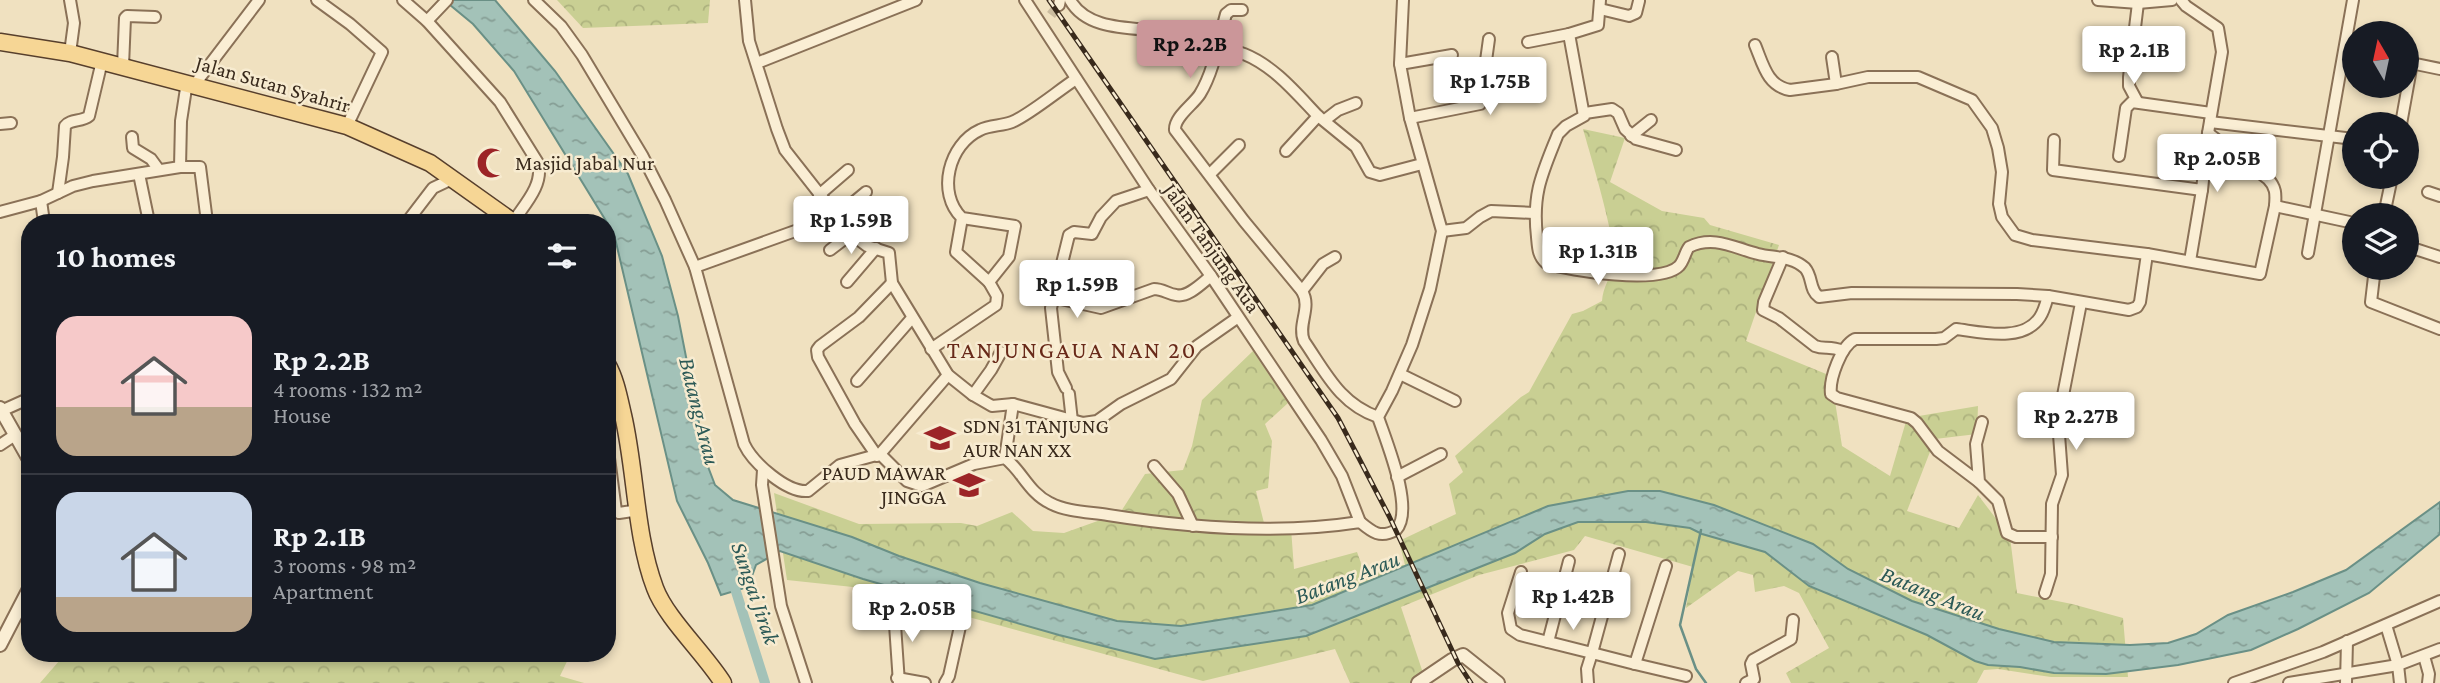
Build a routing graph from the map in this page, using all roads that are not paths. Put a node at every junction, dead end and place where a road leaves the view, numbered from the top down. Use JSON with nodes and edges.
{"nodes":[{"id":1,"x":70,"y":0,"type":"edge"},
{"id":2,"x":259,"y":0,"type":"edge"},
{"id":3,"x":317,"y":0,"type":"edge"},
{"id":4,"x":403,"y":0,"type":"edge"},
{"id":5,"x":534,"y":0,"type":"edge"},
{"id":6,"x":745,"y":0,"type":"edge"},
{"id":7,"x":916,"y":0,"type":"edge"},
{"id":8,"x":1026,"y":0,"type":"edge"},
{"id":9,"x":1403,"y":0,"type":"edge"},
{"id":10,"x":2098,"y":0,"type":"edge"},
{"id":11,"x":2172,"y":0,"type":"edge"},
{"id":12,"x":2181,"y":0,"type":"edge"},
{"id":13,"x":2353,"y":0,"type":"edge"},
{"id":14,"x":1639,"y":1,"type":"edge"},
{"id":15,"x":445,"y":2,"type":"edge"},
{"id":16,"x":1063,"y":2,"type":"edge"},
{"id":17,"x":2138,"y":3,"type":"junction"},
{"id":18,"x":1600,"y":5,"type":"edge"},
{"id":19,"x":1242,"y":10,"type":"dead end"},
{"id":20,"x":1051,"y":15,"type":"tunnel mouth"},
{"id":21,"x":155,"y":17,"type":"dead end"},
{"id":22,"x":427,"y":21,"type":"junction"},
{"id":23,"x":2351,"y":21,"type":"edge"},
{"id":24,"x":1044,"y":26,"type":"junction"},
{"id":25,"x":1569,"y":34,"type":"junction"},
{"id":26,"x":1489,"y":39,"type":"dead end"},
{"id":27,"x":0,"y":42,"type":"edge"},
{"id":28,"x":1528,"y":43,"type":"dead end"},
{"id":29,"x":1755,"y":45,"type":"dead end"},
{"id":30,"x":1217,"y":46,"type":"junction"},
{"id":31,"x":70,"y":53,"type":"junction"},
{"id":32,"x":1452,"y":55,"type":"dead end"},
{"id":33,"x":1832,"y":57,"type":"dead end"},
{"id":34,"x":102,"y":61,"type":"junction"},
{"id":35,"x":757,"y":64,"type":"junction"},
{"id":36,"x":1400,"y":64,"type":"junction"},
{"id":37,"x":2419,"y":64,"type":"edge"},
{"id":38,"x":123,"y":66,"type":"junction"},
{"id":39,"x":2440,"y":69,"type":"edge"},
{"id":40,"x":2342,"y":78,"type":"edge"},
{"id":41,"x":1076,"y":79,"type":"junction"},
{"id":42,"x":191,"y":83,"type":"junction"},
{"id":43,"x":1836,"y":84,"type":"junction"},
{"id":44,"x":2137,"y":101,"type":"junction"},
{"id":45,"x":1356,"y":103,"type":"dead end"},
{"id":46,"x":1585,"y":113,"type":"junction"},
{"id":47,"x":1322,"y":118,"type":"junction"},
{"id":48,"x":1410,"y":118,"type":"junction"},
{"id":49,"x":1651,"y":120,"type":"dead end"},
{"id":50,"x":2210,"y":123,"type":"junction"},
{"id":51,"x":347,"y":126,"type":"junction"},
{"id":52,"x":2328,"y":135,"type":"junction"},
{"id":53,"x":1631,"y":136,"type":"junction"},
{"id":54,"x":132,"y":137,"type":"dead end"},
{"id":55,"x":2342,"y":137,"type":"edge"},
{"id":56,"x":2054,"y":140,"type":"dead end"},
{"id":57,"x":1239,"y":145,"type":"dead end"},
{"id":58,"x":1676,"y":150,"type":"dead end"},
{"id":59,"x":1286,"y":152,"type":"dead end"},
{"id":60,"x":2119,"y":156,"type":"dead end"},
{"id":61,"x":1423,"y":164,"type":"junction"},
{"id":62,"x":180,"y":167,"type":"junction"},
{"id":63,"x":159,"y":170,"type":"junction"},
{"id":64,"x":848,"y":170,"type":"dead end"},
{"id":65,"x":139,"y":174,"type":"junction"},
{"id":66,"x":1210,"y":174,"type":"junction"},
{"id":67,"x":452,"y":179,"type":"junction"},
{"id":68,"x":1149,"y":190,"type":"junction"},
{"id":69,"x":2202,"y":190,"type":"junction"},
{"id":70,"x":866,"y":192,"type":"dead end"},
{"id":71,"x":2428,"y":192,"type":"dead end"},
{"id":72,"x":58,"y":193,"type":"junction"},
{"id":73,"x":818,"y":195,"type":"junction"},
{"id":74,"x":2440,"y":196,"type":"edge"},
{"id":75,"x":41,"y":201,"type":"junction"},
{"id":76,"x":2275,"y":205,"type":"junction"},
{"id":77,"x":0,"y":212,"type":"edge"},
{"id":78,"x":1534,"y":213,"type":"junction"},
{"id":79,"x":43,"y":214,"type":"edge"},
{"id":80,"x":147,"y":214,"type":"edge"},
{"id":81,"x":205,"y":214,"type":"edge"},
{"id":82,"x":413,"y":214,"type":"edge"},
{"id":83,"x":502,"y":214,"type":"edge"},
{"id":84,"x":518,"y":214,"type":"edge"},
{"id":85,"x":2314,"y":214,"type":"junction"},
{"id":86,"x":836,"y":216,"type":"junction"},
{"id":87,"x":962,"y":218,"type":"junction"},
{"id":88,"x":2342,"y":220,"type":"edge"},
{"id":89,"x":1442,"y":231,"type":"junction"},
{"id":90,"x":851,"y":234,"type":"junction"},
{"id":91,"x":876,"y":248,"type":"junction"},
{"id":92,"x":830,"y":250,"type":"dead end"},
{"id":93,"x":2419,"y":250,"type":"edge"},
{"id":94,"x":2308,"y":253,"type":"dead end"},
{"id":95,"x":2147,"y":254,"type":"junction"},
{"id":96,"x":1335,"y":257,"type":"dead end"},
{"id":97,"x":1783,"y":257,"type":"junction"},
{"id":98,"x":2440,"y":257,"type":"edge"},
{"id":99,"x":2190,"y":261,"type":"junction"},
{"id":100,"x":695,"y":267,"type":"junction"},
{"id":101,"x":1211,"y":276,"type":"junction"},
{"id":102,"x":2374,"y":280,"type":"edge"},
{"id":103,"x":847,"y":282,"type":"dead end"},
{"id":104,"x":989,"y":282,"type":"junction"},
{"id":105,"x":892,"y":283,"type":"junction"},
{"id":106,"x":1303,"y":291,"type":"junction"},
{"id":107,"x":2048,"y":296,"type":"junction"},
{"id":108,"x":1052,"y":298,"type":"junction"},
{"id":109,"x":2081,"y":303,"type":"junction"},
{"id":110,"x":912,"y":318,"type":"junction"},
{"id":111,"x":1237,"y":318,"type":"junction"},
{"id":112,"x":2440,"y":329,"type":"edge"},
{"id":113,"x":931,"y":349,"type":"junction"},
{"id":114,"x":1843,"y":351,"type":"junction"},
{"id":115,"x":1000,"y":352,"type":"dead end"},
{"id":116,"x":1400,"y":374,"type":"junction"},
{"id":117,"x":948,"y":375,"type":"junction"},
{"id":118,"x":857,"y":381,"type":"dead end"},
{"id":119,"x":616,"y":386,"type":"edge"},
{"id":120,"x":973,"y":395,"type":"junction"},
{"id":121,"x":1455,"y":401,"type":"dead end"},
{"id":122,"x":21,"y":402,"type":"edge"},
{"id":123,"x":1013,"y":404,"type":"junction"},
{"id":124,"x":1,"y":410,"type":"edge"},
{"id":125,"x":1378,"y":417,"type":"junction"},
{"id":126,"x":1072,"y":421,"type":"junction"},
{"id":127,"x":1982,"y":422,"type":"dead end"},
{"id":128,"x":15,"y":435,"type":"junction"},
{"id":129,"x":0,"y":445,"type":"edge"},
{"id":130,"x":21,"y":445,"type":"edge"},
{"id":131,"x":1441,"y":454,"type":"dead end"},
{"id":132,"x":879,"y":455,"type":"junction"},
{"id":133,"x":1005,"y":458,"type":"junction"},
{"id":134,"x":1154,"y":466,"type":"dead end"},
{"id":135,"x":763,"y":470,"type":"junction"},
{"id":136,"x":1398,"y":477,"type":"junction"},
{"id":137,"x":1979,"y":482,"type":"junction"},
{"id":138,"x":639,"y":510,"type":"junction"},
{"id":139,"x":616,"y":511,"type":"edge"},
{"id":140,"x":1360,"y":522,"type":"junction"},
{"id":141,"x":1193,"y":526,"type":"junction"},
{"id":142,"x":2052,"y":537,"type":"junction"},
{"id":143,"x":1619,"y":554,"type":"dead end"},
{"id":144,"x":1569,"y":561,"type":"dead end"},
{"id":145,"x":1666,"y":566,"type":"dead end"},
{"id":146,"x":1521,"y":572,"type":"dead end"},
{"id":147,"x":2045,"y":593,"type":"dead end"},
{"id":148,"x":2440,"y":601,"type":"edge"},
{"id":149,"x":21,"y":604,"type":"edge"},
{"id":150,"x":894,"y":610,"type":"dead end"},
{"id":151,"x":1793,"y":620,"type":"dead end"},
{"id":152,"x":961,"y":622,"type":"dead end"},
{"id":153,"x":2386,"y":625,"type":"junction"},
{"id":154,"x":2347,"y":641,"type":"junction"},
{"id":155,"x":1548,"y":642,"type":"junction"},
{"id":156,"x":0,"y":645,"type":"edge"},
{"id":157,"x":2440,"y":649,"type":"edge"},
{"id":158,"x":1592,"y":653,"type":"junction"},
{"id":159,"x":2424,"y":656,"type":"junction"},
{"id":160,"x":2294,"y":663,"type":"junction"},
{"id":161,"x":1635,"y":664,"type":"junction"},
{"id":162,"x":2398,"y":665,"type":"junction"},
{"id":163,"x":1686,"y":676,"type":"dead end"},
{"id":164,"x":2365,"y":677,"type":"edge"},
{"id":165,"x":2346,"y":679,"type":"edge"},
{"id":166,"x":898,"y":680,"type":"edge"},
{"id":167,"x":723,"y":683,"type":"edge"},
{"id":168,"x":806,"y":683,"type":"edge"},
{"id":169,"x":925,"y":683,"type":"edge"},
{"id":170,"x":945,"y":683,"type":"edge"},
{"id":171,"x":1418,"y":683,"type":"edge"},
{"id":172,"x":1498,"y":683,"type":"edge"},
{"id":173,"x":1588,"y":683,"type":"edge"},
{"id":174,"x":1746,"y":683,"type":"edge"},
{"id":175,"x":2235,"y":683,"type":"edge"},
{"id":176,"x":2295,"y":683,"type":"edge"},
{"id":177,"x":2400,"y":683,"type":"edge"},
{"id":178,"x":2428,"y":683,"type":"edge"}],
"edges":[{"from":1,"to":31,"type":"street"},
{"from":2,"to":42,"type":"street"},
{"from":3,"to":51,"type":"street"},
{"from":4,"to":22,"type":"street"},
{"from":5,"to":100,"type":"street"},
{"from":6,"to":35,"type":"street"},
{"from":7,"to":35,"type":"street"},
{"from":8,"to":24,"type":"street","name":"Jalan Tanjung Aua"},
{"from":9,"to":36,"type":"street"},
{"from":10,"to":17,"type":"street"},
{"from":11,"to":17,"type":"street"},
{"from":12,"to":50,"type":"street"},
{"from":13,"to":23,"type":"street"},
{"from":14,"to":18,"type":"street"},
{"from":15,"to":22,"type":"street"},
{"from":16,"to":30,"type":"street"},
{"from":17,"to":44,"type":"street"},
{"from":18,"to":25,"type":"street"},
{"from":19,"to":30,"type":"street"},
{"from":20,"to":24,"type":"street"},
{"from":21,"to":38,"type":"street"},
{"from":22,"to":84,"type":"street"},
{"from":24,"to":41,"type":"street","name":"Jalan Tanjung Aua"},
{"from":25,"to":28,"type":"street"},
{"from":25,"to":46,"type":"street"},
{"from":26,"to":48,"type":"street"},
{"from":27,"to":31,"type":"main road","name":"Jalan Sutan Syahrir"},
{"from":29,"to":43,"type":"street"},
{"from":30,"to":47,"type":"street"},
{"from":30,"to":66,"type":"street"},
{"from":31,"to":34,"type":"main road","name":"Jalan Sutan Syahrir"},
{"from":32,"to":36,"type":"street"},
{"from":33,"to":43,"type":"street"},
{"from":34,"to":38,"type":"main road","name":"Jalan Sutan Syahrir"},
{"from":34,"to":72,"type":"street"},
{"from":35,"to":73,"type":"street"},
{"from":36,"to":48,"type":"street"},
{"from":37,"to":39,"type":"street"},
{"from":38,"to":42,"type":"main road","name":"Jalan Sutan Syahrir"},
{"from":40,"to":52,"type":"street"},
{"from":41,"to":68,"type":"street","name":"Jalan Tanjung Aua"},
{"from":41,"to":87,"type":"street"},
{"from":42,"to":51,"type":"main road","name":"Jalan Sutan Syahrir"},
{"from":42,"to":62,"type":"street"},
{"from":43,"to":95,"type":"street"},
{"from":44,"to":50,"type":"street"},
{"from":44,"to":60,"type":"street"},
{"from":45,"to":47,"type":"street"},
{"from":46,"to":53,"type":"street"},
{"from":46,"to":78,"type":"street"},
{"from":47,"to":59,"type":"street"},
{"from":47,"to":61,"type":"street"},
{"from":48,"to":61,"type":"street"},
{"from":49,"to":53,"type":"street"},
{"from":50,"to":52,"type":"street"},
{"from":50,"to":69,"type":"street"},
{"from":50,"to":76,"type":"street"},
{"from":51,"to":67,"type":"main road","name":"Jalan Sutan Syahrir"},
{"from":52,"to":55,"type":"street"},
{"from":52,"to":85,"type":"street"},
{"from":53,"to":58,"type":"street"},
{"from":54,"to":63,"type":"street"},
{"from":56,"to":69,"type":"street"},
{"from":57,"to":66,"type":"street"},
{"from":61,"to":89,"type":"street"},
{"from":62,"to":63,"type":"street"},
{"from":62,"to":81,"type":"street"},
{"from":63,"to":65,"type":"street"},
{"from":64,"to":73,"type":"street"},
{"from":65,"to":72,"type":"street"},
{"from":65,"to":80,"type":"street"},
{"from":66,"to":106,"type":"street"},
{"from":67,"to":82,"type":"street"},
{"from":67,"to":83,"type":"main road","name":"Jalan Sutan Syahrir"},
{"from":68,"to":101,"type":"street","name":"Jalan Tanjung Aua"},
{"from":68,"to":108,"type":"street"},
{"from":69,"to":99,"type":"street"},
{"from":70,"to":86,"type":"street"},
{"from":71,"to":74,"type":"street"},
{"from":72,"to":75,"type":"street"},
{"from":73,"to":86,"type":"street"},
{"from":75,"to":77,"type":"street"},
{"from":75,"to":79,"type":"street"},
{"from":76,"to":85,"type":"street"},
{"from":76,"to":99,"type":"street"},
{"from":78,"to":89,"type":"street"},
{"from":78,"to":97,"type":"street"},
{"from":85,"to":88,"type":"street"},
{"from":85,"to":94,"type":"street"},
{"from":86,"to":90,"type":"street"},
{"from":86,"to":100,"type":"street"},
{"from":87,"to":104,"type":"street"},
{"from":87,"to":104,"type":"street"},
{"from":89,"to":116,"type":"street"},
{"from":90,"to":91,"type":"street"},
{"from":90,"to":92,"type":"street"},
{"from":91,"to":103,"type":"street"},
{"from":91,"to":105,"type":"street"},
{"from":93,"to":98,"type":"street"},
{"from":95,"to":99,"type":"street"},
{"from":95,"to":109,"type":"street"},
{"from":96,"to":106,"type":"street"},
{"from":97,"to":107,"type":"street"},
{"from":97,"to":114,"type":"street"},
{"from":100,"to":135,"type":"street"},
{"from":101,"to":108,"type":"street"},
{"from":101,"to":111,"type":"street","name":"Jalan Tanjung Aua"},
{"from":102,"to":112,"type":"street"},
{"from":104,"to":113,"type":"street"},
{"from":105,"to":110,"type":"street"},
{"from":105,"to":132,"type":"street"},
{"from":106,"to":125,"type":"street"},
{"from":107,"to":109,"type":"street"},
{"from":107,"to":114,"type":"street"},
{"from":108,"to":126,"type":"street"},
{"from":109,"to":142,"type":"street"},
{"from":110,"to":113,"type":"street"},
{"from":110,"to":118,"type":"street"},
{"from":111,"to":126,"type":"street"},
{"from":111,"to":140,"type":"street","name":"Jalan Tanjung Aua"},
{"from":113,"to":117,"type":"street"},
{"from":114,"to":137,"type":"street"},
{"from":115,"to":120,"type":"street"},
{"from":116,"to":121,"type":"street"},
{"from":116,"to":125,"type":"street"},
{"from":117,"to":120,"type":"street"},
{"from":117,"to":132,"type":"street"},
{"from":119,"to":138,"type":"main road"},
{"from":120,"to":123,"type":"street"},
{"from":122,"to":124,"type":"street"},
{"from":123,"to":126,"type":"street"},
{"from":123,"to":133,"type":"street"},
{"from":124,"to":128,"type":"street"},
{"from":125,"to":136,"type":"street"},
{"from":127,"to":137,"type":"street"},
{"from":128,"to":129,"type":"street"},
{"from":128,"to":130,"type":"street"},
{"from":131,"to":136,"type":"street"},
{"from":132,"to":133,"type":"street"},
{"from":132,"to":135,"type":"street"},
{"from":133,"to":141,"type":"street"},
{"from":134,"to":141,"type":"street"},
{"from":135,"to":168,"type":"street"},
{"from":136,"to":140,"type":"street"},
{"from":137,"to":142,"type":"street"},
{"from":138,"to":139,"type":"street"},
{"from":138,"to":167,"type":"main road"},
{"from":140,"to":141,"type":"street"},
{"from":142,"to":147,"type":"street"},
{"from":143,"to":158,"type":"street"},
{"from":144,"to":155,"type":"street"},
{"from":145,"to":161,"type":"street"},
{"from":146,"to":155,"type":"street"},
{"from":148,"to":153,"type":"street"},
{"from":149,"to":156,"type":"street"},
{"from":150,"to":166,"type":"street"},
{"from":151,"to":174,"type":"street"},
{"from":152,"to":170,"type":"street"},
{"from":153,"to":154,"type":"street"},
{"from":153,"to":162,"type":"street"},
{"from":154,"to":160,"type":"street"},
{"from":154,"to":165,"type":"street"},
{"from":155,"to":158,"type":"street"},
{"from":157,"to":159,"type":"street"},
{"from":158,"to":161,"type":"street"},
{"from":158,"to":173,"type":"street"},
{"from":159,"to":162,"type":"street"},
{"from":159,"to":178,"type":"street"},
{"from":160,"to":175,"type":"street"},
{"from":160,"to":176,"type":"street"},
{"from":161,"to":163,"type":"street"},
{"from":162,"to":164,"type":"street"},
{"from":162,"to":177,"type":"street"},
{"from":164,"to":165,"type":"street"},
{"from":165,"to":176,"type":"street"},
{"from":166,"to":169,"type":"street"},
{"from":171,"to":172,"type":"street"}]}
